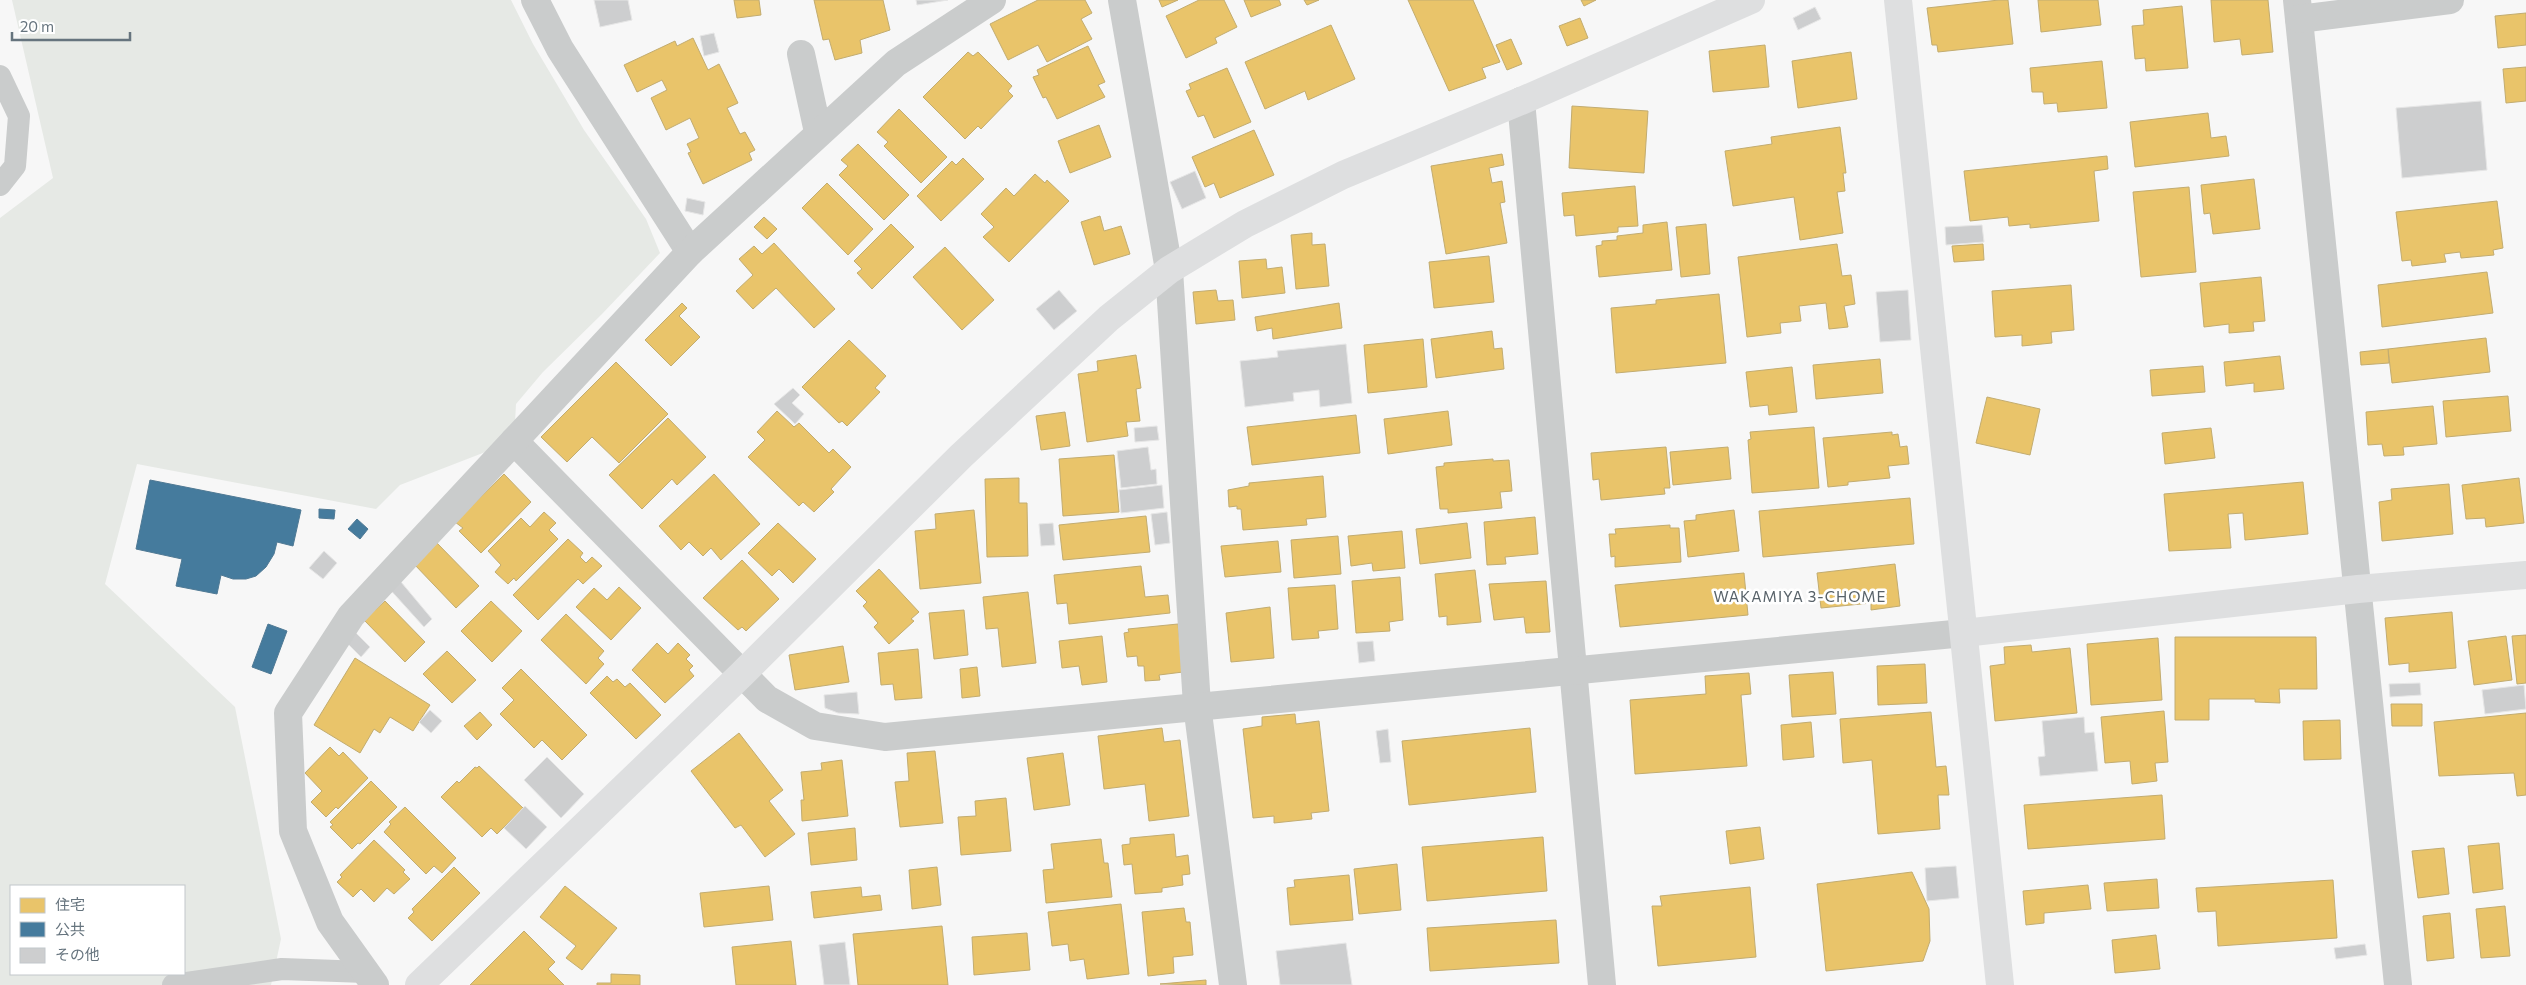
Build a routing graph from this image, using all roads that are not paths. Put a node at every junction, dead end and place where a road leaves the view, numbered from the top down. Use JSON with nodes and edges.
{"nodes":[{"id":1,"x":535,"y":0,"type":"edge"},
{"id":2,"x":992,"y":0,"type":"edge"},
{"id":3,"x":1122,"y":0,"type":"edge"},
{"id":4,"x":1751,"y":0,"type":"edge"},
{"id":5,"x":1898,"y":0,"type":"edge"},
{"id":6,"x":2450,"y":0,"type":"edge"},
{"id":7,"x":2298,"y":10,"type":"edge"},
{"id":8,"x":801,"y":54,"type":"dead end"},
{"id":9,"x":0,"y":76,"type":"edge"},
{"id":10,"x":1522,"y":101,"type":"junction"},
{"id":11,"x":818,"y":132,"type":"junction"},
{"id":12,"x":0,"y":185,"type":"edge"},
{"id":13,"x":690,"y":252,"type":"junction"},
{"id":14,"x":1170,"y":270,"type":"junction"},
{"id":15,"x":514,"y":441,"type":"junction"},
{"id":16,"x":2526,"y":575,"type":"edge"},
{"id":17,"x":2358,"y":589,"type":"junction"},
{"id":18,"x":1964,"y":633,"type":"junction"},
{"id":19,"x":1573,"y":671,"type":"junction"},
{"id":20,"x":742,"y":674,"type":"junction"},
{"id":21,"x":1197,"y":705,"type":"junction"},
{"id":22,"x":370,"y":979,"type":"edge"},
{"id":23,"x":173,"y":985,"type":"edge"},
{"id":24,"x":420,"y":985,"type":"edge"},
{"id":25,"x":1232,"y":985,"type":"edge"},
{"id":26,"x":1602,"y":985,"type":"edge"},
{"id":27,"x":2000,"y":985,"type":"edge"},
{"id":28,"x":2398,"y":985,"type":"edge"}],
"edges":[{"from":1,"to":13,"type":"street"},
{"from":2,"to":11,"type":"street"},
{"from":3,"to":14,"type":"street"},
{"from":4,"to":10,"type":"street"},
{"from":5,"to":18,"type":"street"},
{"from":6,"to":7,"type":"street"},
{"from":7,"to":17,"type":"street"},
{"from":8,"to":11,"type":"street"},
{"from":9,"to":12,"type":"lane"},
{"from":10,"to":14,"type":"street"},
{"from":10,"to":19,"type":"street"},
{"from":11,"to":13,"type":"street"},
{"from":13,"to":15,"type":"street"},
{"from":14,"to":20,"type":"street"},
{"from":14,"to":21,"type":"street"},
{"from":15,"to":20,"type":"street"},
{"from":15,"to":22,"type":"street"},
{"from":16,"to":17,"type":"street"},
{"from":17,"to":18,"type":"street"},
{"from":17,"to":28,"type":"street"},
{"from":18,"to":19,"type":"street"},
{"from":18,"to":27,"type":"street"},
{"from":19,"to":21,"type":"street"},
{"from":19,"to":26,"type":"street"},
{"from":20,"to":21,"type":"street"},
{"from":20,"to":24,"type":"street"},
{"from":21,"to":25,"type":"street"},
{"from":22,"to":23,"type":"lane"}]}
